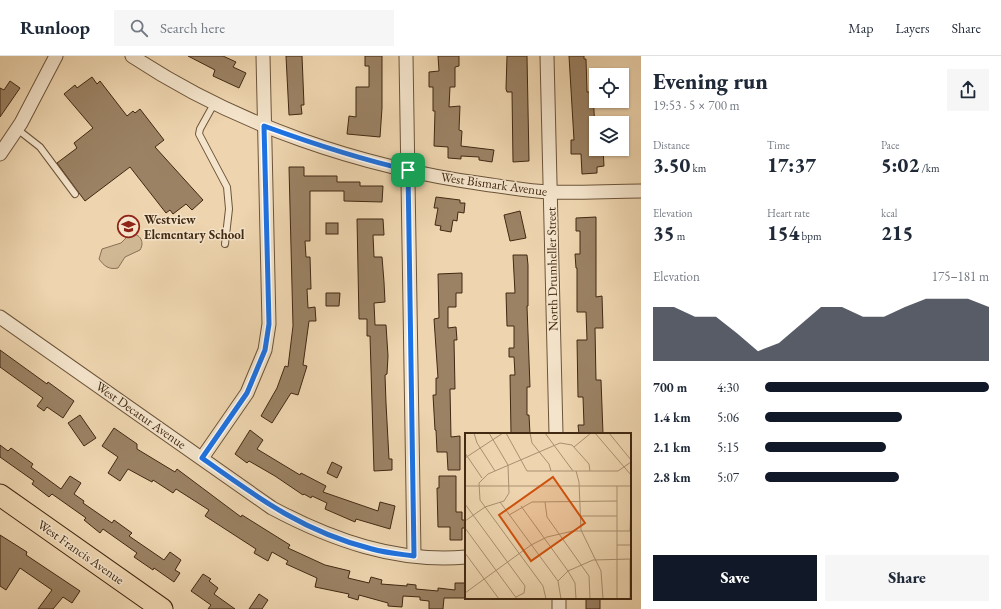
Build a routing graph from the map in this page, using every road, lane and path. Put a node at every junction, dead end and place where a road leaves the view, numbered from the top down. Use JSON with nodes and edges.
{"nodes":[{"id":1,"x":56,"y":56,"type":"edge"},
{"id":2,"x":132,"y":56,"type":"edge"},
{"id":3,"x":263,"y":56,"type":"edge"},
{"id":4,"x":406,"y":56,"type":"edge"},
{"id":5,"x":547,"y":56,"type":"edge"},
{"id":6,"x":215,"y":102,"type":"junction"},
{"id":7,"x":264,"y":126,"type":"junction"},
{"id":8,"x":17,"y":129,"type":"junction"},
{"id":9,"x":2,"y":147,"type":"edge"},
{"id":10,"x":408,"y":170,"type":"junction"},
{"id":11,"x":641,"y":191,"type":"edge"},
{"id":12,"x":550,"y":192,"type":"junction"},
{"id":13,"x":75,"y":194,"type":"dead end"},
{"id":14,"x":225,"y":244,"type":"dead end"},
{"id":15,"x":0,"y":317,"type":"edge"},
{"id":16,"x":556,"y":433,"type":"edge"},
{"id":17,"x":202,"y":458,"type":"junction"},
{"id":18,"x":0,"y":495,"type":"edge"},
{"id":19,"x":414,"y":556,"type":"junction"},
{"id":20,"x":465,"y":557,"type":"edge"},
{"id":21,"x":162,"y":609,"type":"edge"}],
"edges":[{"from":1,"to":8,"type":"street"},
{"from":2,"to":6,"type":"street","name":"West Bismark Avenue"},
{"from":3,"to":7,"type":"street"},
{"from":4,"to":10,"type":"street"},
{"from":5,"to":12,"type":"street","name":"North Drumheller Street"},
{"from":6,"to":7,"type":"street","name":"West Bismark Avenue"},
{"from":6,"to":14,"type":"lane"},
{"from":7,"to":10,"type":"street","name":"West Bismark Avenue"},
{"from":7,"to":17,"type":"street"},
{"from":8,"to":9,"type":"street"},
{"from":8,"to":13,"type":"lane"},
{"from":10,"to":12,"type":"street","name":"West Bismark Avenue"},
{"from":10,"to":19,"type":"street"},
{"from":11,"to":12,"type":"street","name":"West Bismark Avenue"},
{"from":12,"to":16,"type":"street","name":"North Drumheller Street"},
{"from":15,"to":17,"type":"street","name":"West Decatur Avenue"},
{"from":17,"to":19,"type":"street","name":"West Decatur Avenue"},
{"from":18,"to":21,"type":"main road","name":"West Francis Avenue"},
{"from":19,"to":20,"type":"street","name":"West Decatur Avenue"}]}
